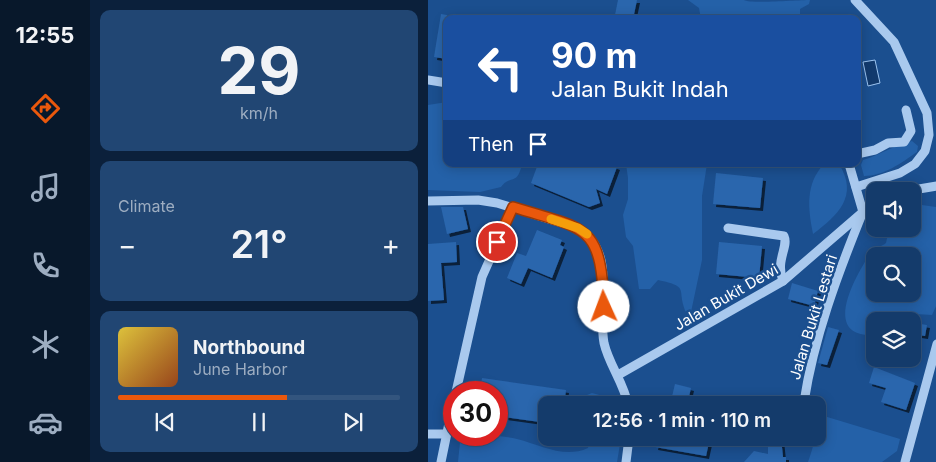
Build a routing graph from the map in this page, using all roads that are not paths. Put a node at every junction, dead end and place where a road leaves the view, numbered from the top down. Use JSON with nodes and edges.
{"nodes":[{"id":1,"x":855,"y":0,"type":"edge"},
{"id":2,"x":428,"y":80,"type":"edge"},
{"id":3,"x":443,"y":82,"type":"edge"},
{"id":4,"x":906,"y":110,"type":"dead end"},
{"id":5,"x":861,"y":153,"type":"edge"},
{"id":6,"x":849,"y":167,"type":"edge"},
{"id":7,"x":936,"y":186,"type":"edge"},
{"id":8,"x":856,"y":187,"type":"junction"},
{"id":9,"x":921,"y":189,"type":"edge"},
{"id":10,"x":428,"y":201,"type":"edge"},
{"id":11,"x":513,"y":207,"type":"junction"},
{"id":12,"x":866,"y":210,"type":"edge"},
{"id":13,"x":863,"y":212,"type":"junction"},
{"id":14,"x":728,"y":228,"type":"dead end"},
{"id":15,"x":784,"y":282,"type":"junction"},
{"id":16,"x":936,"y":344,"type":"edge"},
{"id":17,"x":618,"y":375,"type":"junction"},
{"id":18,"x":459,"y":381,"type":"edge"},
{"id":19,"x":625,"y":396,"type":"edge"},
{"id":20,"x":805,"y":396,"type":"edge"},
{"id":21,"x":428,"y":434,"type":"edge"},
{"id":22,"x":443,"y":434,"type":"edge"},
{"id":23,"x":444,"y":446,"type":"edge"},
{"id":24,"x":628,"y":446,"type":"edge"},
{"id":25,"x":441,"y":462,"type":"edge"},
{"id":26,"x":626,"y":462,"type":"edge"},
{"id":27,"x":905,"y":462,"type":"edge"}],
"edges":[{"from":1,"to":8,"type":"street"},
{"from":2,"to":3,"type":"street"},
{"from":4,"to":5,"type":"street"},
{"from":6,"to":8,"type":"street"},
{"from":7,"to":9,"type":"street"},
{"from":8,"to":13,"type":"street"},
{"from":10,"to":11,"type":"street"},
{"from":11,"to":17,"type":"street"},
{"from":11,"to":18,"type":"street"},
{"from":12,"to":13,"type":"street","name":"Jalan Bukit Dewi"},
{"from":13,"to":15,"type":"street","name":"Jalan Bukit Dewi"},
{"from":13,"to":20,"type":"street","name":"Jalan Bukit Lestari"},
{"from":14,"to":15,"type":"street"},
{"from":15,"to":17,"type":"street","name":"Jalan Bukit Dewi"},
{"from":16,"to":27,"type":"street"},
{"from":17,"to":19,"type":"street"},
{"from":21,"to":22,"type":"street"},
{"from":23,"to":25,"type":"street"},
{"from":24,"to":26,"type":"street"}]}
